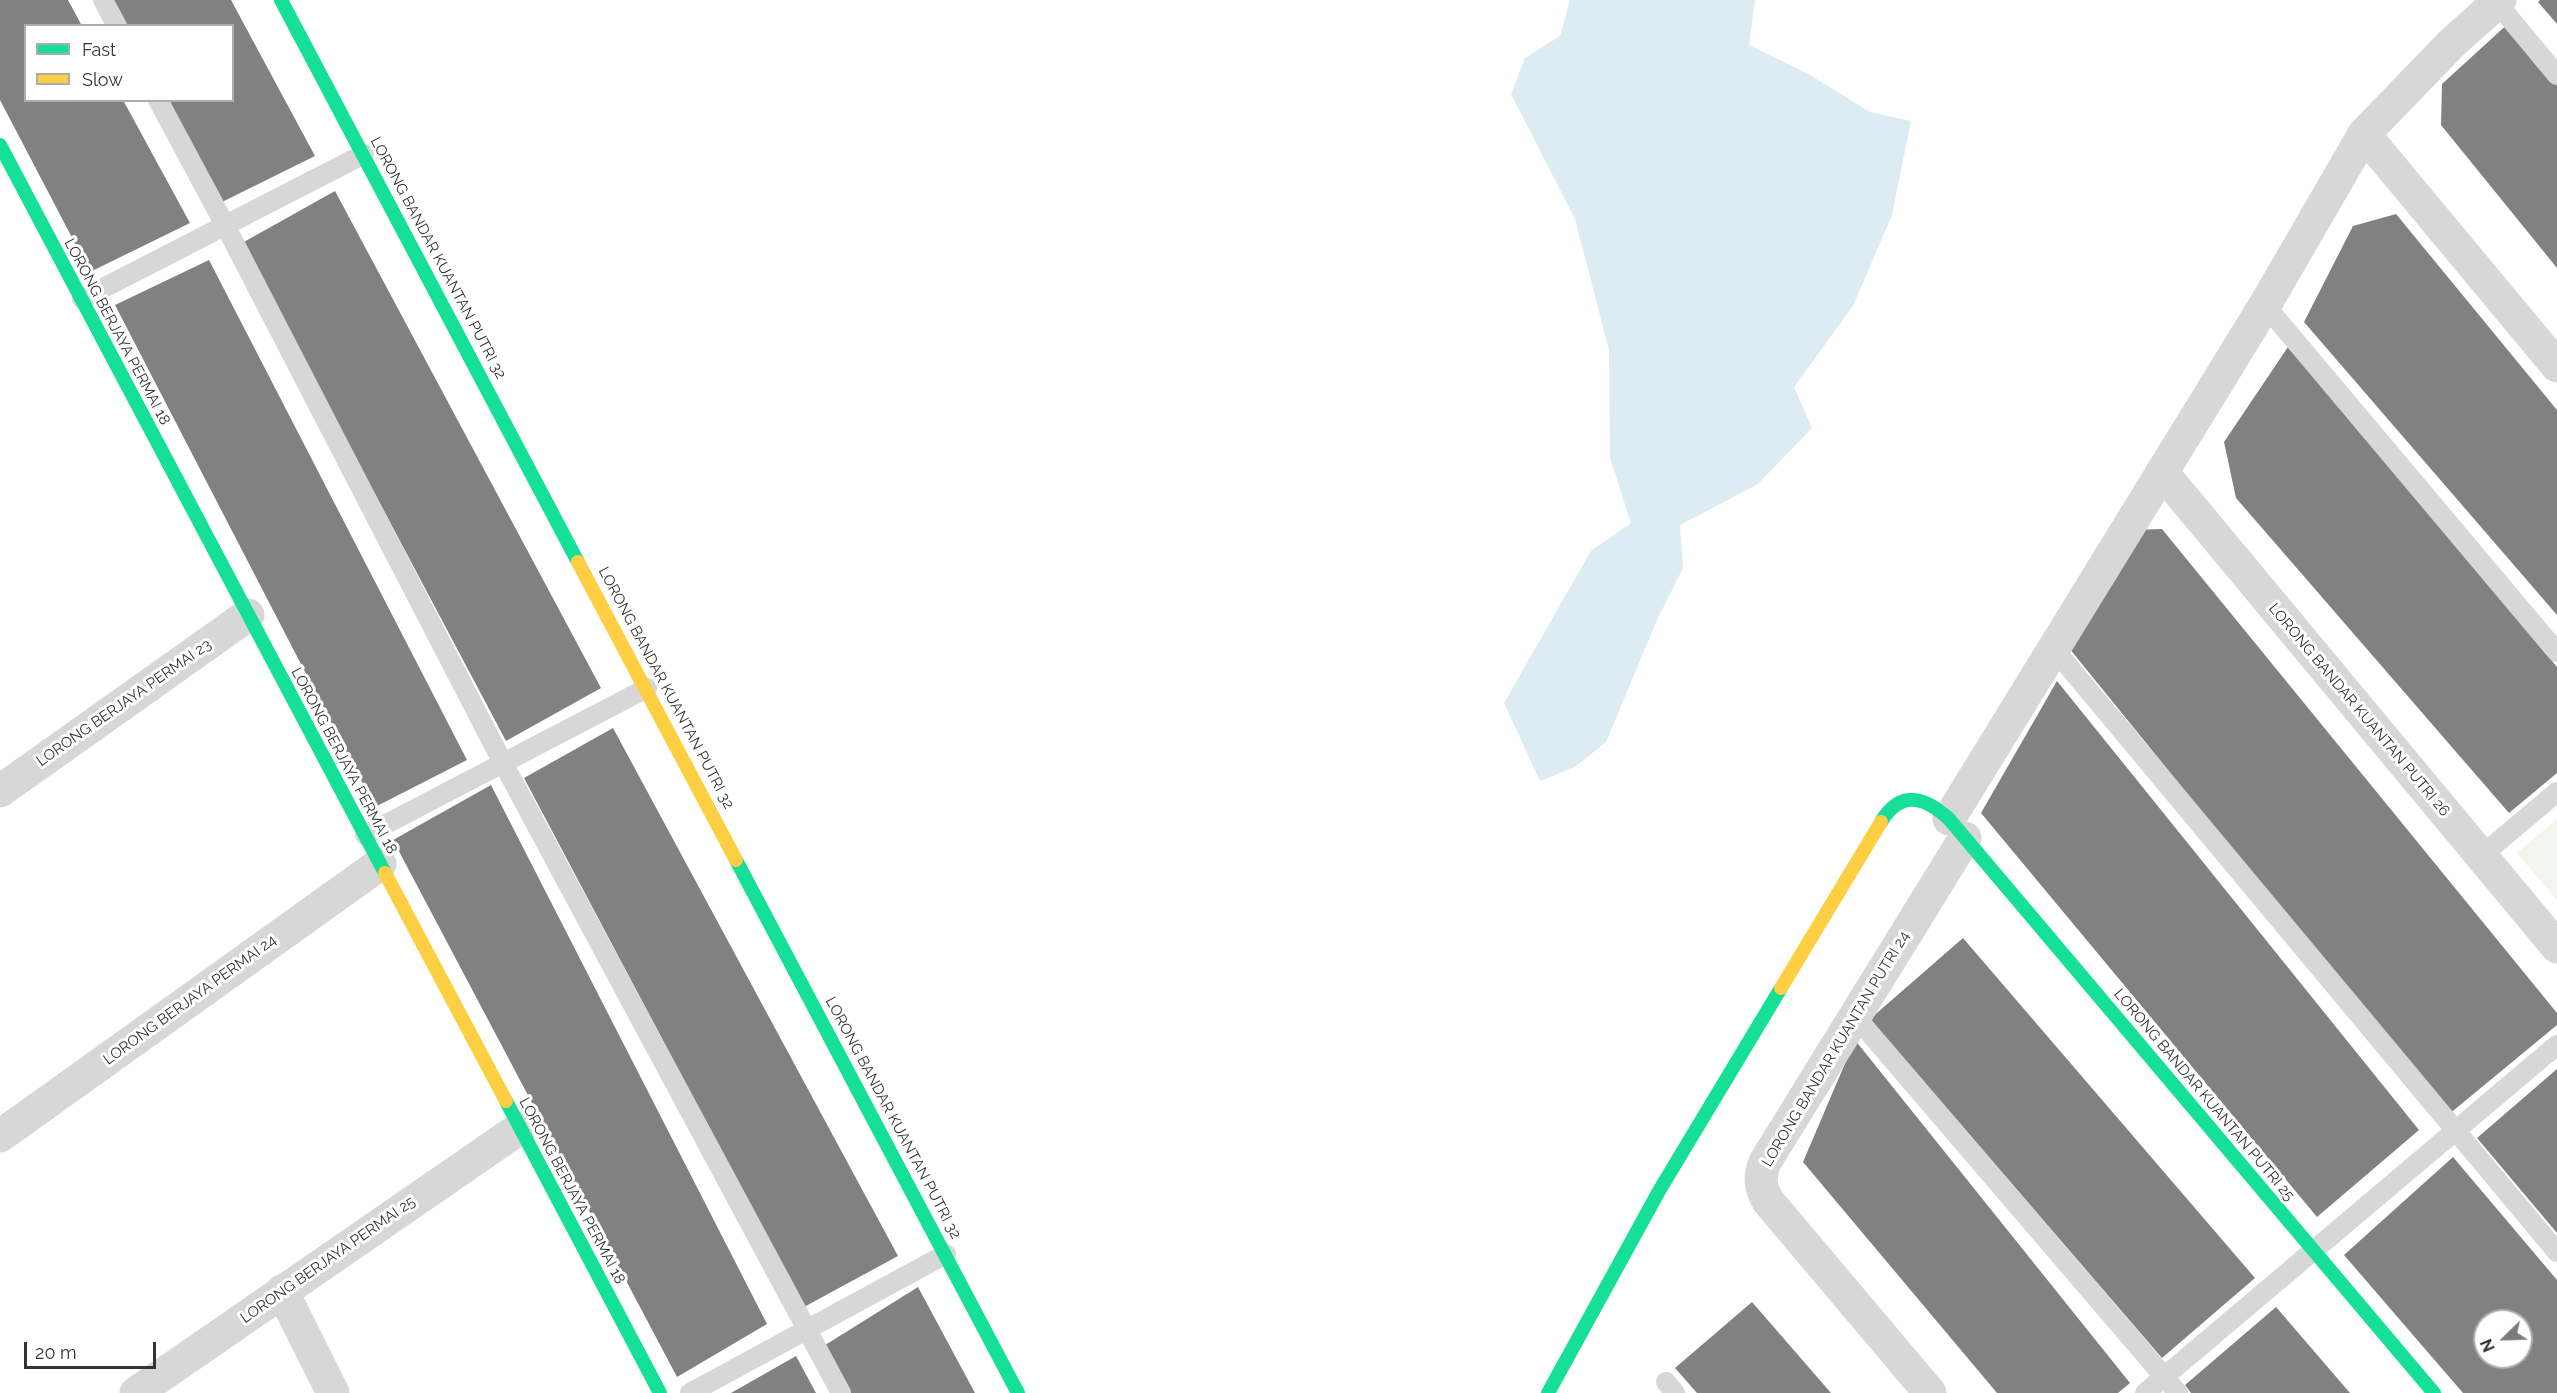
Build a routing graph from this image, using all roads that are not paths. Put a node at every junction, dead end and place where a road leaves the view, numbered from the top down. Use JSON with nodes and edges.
{"nodes":[{"id":1,"x":103,"y":0,"type":"edge"},
{"id":2,"x":281,"y":0,"type":"edge"},
{"id":3,"x":2498,"y":2,"type":"edge"},
{"id":4,"x":116,"y":24,"type":"edge"},
{"id":5,"x":2557,"y":75,"type":"edge"},
{"id":6,"x":159,"y":102,"type":"edge"},
{"id":7,"x":2364,"y":134,"type":"junction"},
{"id":8,"x":0,"y":145,"type":"edge"},
{"id":9,"x":364,"y":154,"type":"junction"},
{"id":10,"x":225,"y":225,"type":"junction"},
{"id":11,"x":82,"y":299,"type":"junction"},
{"id":12,"x":2265,"y":305,"type":"junction"},
{"id":13,"x":2557,"y":366,"type":"edge"},
{"id":14,"x":2162,"y":472,"type":"junction"},
{"id":15,"x":248,"y":615,"type":"junction"},
{"id":16,"x":2054,"y":649,"type":"junction"},
{"id":17,"x":2557,"y":652,"type":"edge"},
{"id":18,"x":647,"y":688,"type":"junction"},
{"id":19,"x":503,"y":763,"type":"junction"},
{"id":20,"x":0,"y":791,"type":"edge"},
{"id":21,"x":2557,"y":792,"type":"edge"},
{"id":22,"x":1957,"y":828,"type":"junction"},
{"id":23,"x":364,"y":835,"type":"junction"},
{"id":24,"x":2481,"y":856,"type":"junction"},
{"id":25,"x":380,"y":864,"type":"junction"},
{"id":26,"x":2557,"y":947,"type":"edge"},
{"id":27,"x":1855,"y":1016,"type":"junction"},
{"id":28,"x":2557,"y":1045,"type":"edge"},
{"id":29,"x":520,"y":1128,"type":"junction"},
{"id":30,"x":2456,"y":1131,"type":"junction"},
{"id":31,"x":0,"y":1136,"type":"edge"},
{"id":32,"x":2314,"y":1251,"type":"junction"},
{"id":33,"x":2557,"y":1252,"type":"edge"},
{"id":34,"x":946,"y":1254,"type":"junction"},
{"id":35,"x":282,"y":1291,"type":"junction"},
{"id":36,"x":807,"y":1329,"type":"junction"},
{"id":37,"x":2164,"y":1377,"type":"junction"},
{"id":38,"x":136,"y":1393,"type":"edge"},
{"id":39,"x":333,"y":1393,"type":"edge"},
{"id":40,"x":660,"y":1393,"type":"edge"},
{"id":41,"x":690,"y":1393,"type":"edge"},
{"id":42,"x":841,"y":1393,"type":"edge"},
{"id":43,"x":1018,"y":1393,"type":"edge"},
{"id":44,"x":1548,"y":1393,"type":"edge"},
{"id":45,"x":1930,"y":1393,"type":"edge"},
{"id":46,"x":2145,"y":1393,"type":"edge"},
{"id":47,"x":2178,"y":1393,"type":"edge"},
{"id":48,"x":2434,"y":1393,"type":"edge"}],
"edges":[{"from":1,"to":4,"type":"lane"},
{"from":2,"to":9,"type":"street","name":"LORONG BANDAR KUANTAN PUTRI 32"},
{"from":3,"to":5,"type":"lane"},
{"from":3,"to":7,"type":"street","name":"LORONG BANDAR KUANTAN PUTRI 24"},
{"from":6,"to":10,"type":"lane"},
{"from":7,"to":12,"type":"street","name":"LORONG BANDAR KUANTAN PUTRI 24"},
{"from":7,"to":13,"type":"street"},
{"from":8,"to":11,"type":"street","name":"LORONG BERJAYA PERMAI 18"},
{"from":9,"to":10,"type":"lane"},
{"from":9,"to":18,"type":"street","name":"LORONG BANDAR KUANTAN PUTRI 32"},
{"from":10,"to":11,"type":"lane"},
{"from":10,"to":19,"type":"lane"},
{"from":11,"to":15,"type":"street","name":"LORONG BERJAYA PERMAI 18"},
{"from":12,"to":14,"type":"street","name":"LORONG BANDAR KUANTAN PUTRI 24"},
{"from":12,"to":17,"type":"lane"},
{"from":14,"to":16,"type":"street","name":"LORONG BANDAR KUANTAN PUTRI 24"},
{"from":14,"to":24,"type":"street","name":"LORONG BANDAR KUANTAN PUTRI 26"},
{"from":15,"to":20,"type":"street","name":"LORONG BERJAYA PERMAI 23"},
{"from":15,"to":23,"type":"street","name":"LORONG BERJAYA PERMAI 18"},
{"from":16,"to":22,"type":"street","name":"LORONG BANDAR KUANTAN PUTRI 24"},
{"from":16,"to":30,"type":"lane"},
{"from":18,"to":19,"type":"lane"},
{"from":18,"to":34,"type":"street","name":"LORONG BANDAR KUANTAN PUTRI 32"},
{"from":19,"to":23,"type":"lane"},
{"from":19,"to":36,"type":"lane"},
{"from":21,"to":24,"type":"lane"},
{"from":22,"to":27,"type":"street","name":"LORONG BANDAR KUANTAN PUTRI 24"},
{"from":22,"to":32,"type":"street","name":"LORONG BANDAR KUANTAN PUTRI 25"},
{"from":22,"to":44,"type":"street","name":"LORONG BANDAR KUANTAN PUTRI 25"},
{"from":23,"to":25,"type":"street","name":"LORONG BERJAYA PERMAI 18"},
{"from":24,"to":26,"type":"street","name":"LORONG BANDAR KUANTAN PUTRI 26"},
{"from":25,"to":29,"type":"street","name":"LORONG BERJAYA PERMAI 18"},
{"from":25,"to":31,"type":"street","name":"LORONG BERJAYA PERMAI 24"},
{"from":27,"to":37,"type":"lane"},
{"from":27,"to":45,"type":"street","name":"LORONG BANDAR KUANTAN PUTRI 24"},
{"from":28,"to":30,"type":"lane"},
{"from":29,"to":35,"type":"street","name":"LORONG BERJAYA PERMAI 25"},
{"from":29,"to":40,"type":"street","name":"LORONG BERJAYA PERMAI 18"},
{"from":30,"to":32,"type":"lane"},
{"from":30,"to":33,"type":"lane"},
{"from":32,"to":37,"type":"lane"},
{"from":32,"to":48,"type":"street","name":"LORONG BANDAR KUANTAN PUTRI 25"},
{"from":34,"to":36,"type":"lane"},
{"from":34,"to":43,"type":"street","name":"LORONG BANDAR KUANTAN PUTRI 32"},
{"from":35,"to":38,"type":"street","name":"LORONG BERJAYA PERMAI 25"},
{"from":35,"to":39,"type":"street"},
{"from":36,"to":41,"type":"lane"},
{"from":36,"to":42,"type":"lane"},
{"from":37,"to":46,"type":"lane"},
{"from":37,"to":47,"type":"lane"}]}
